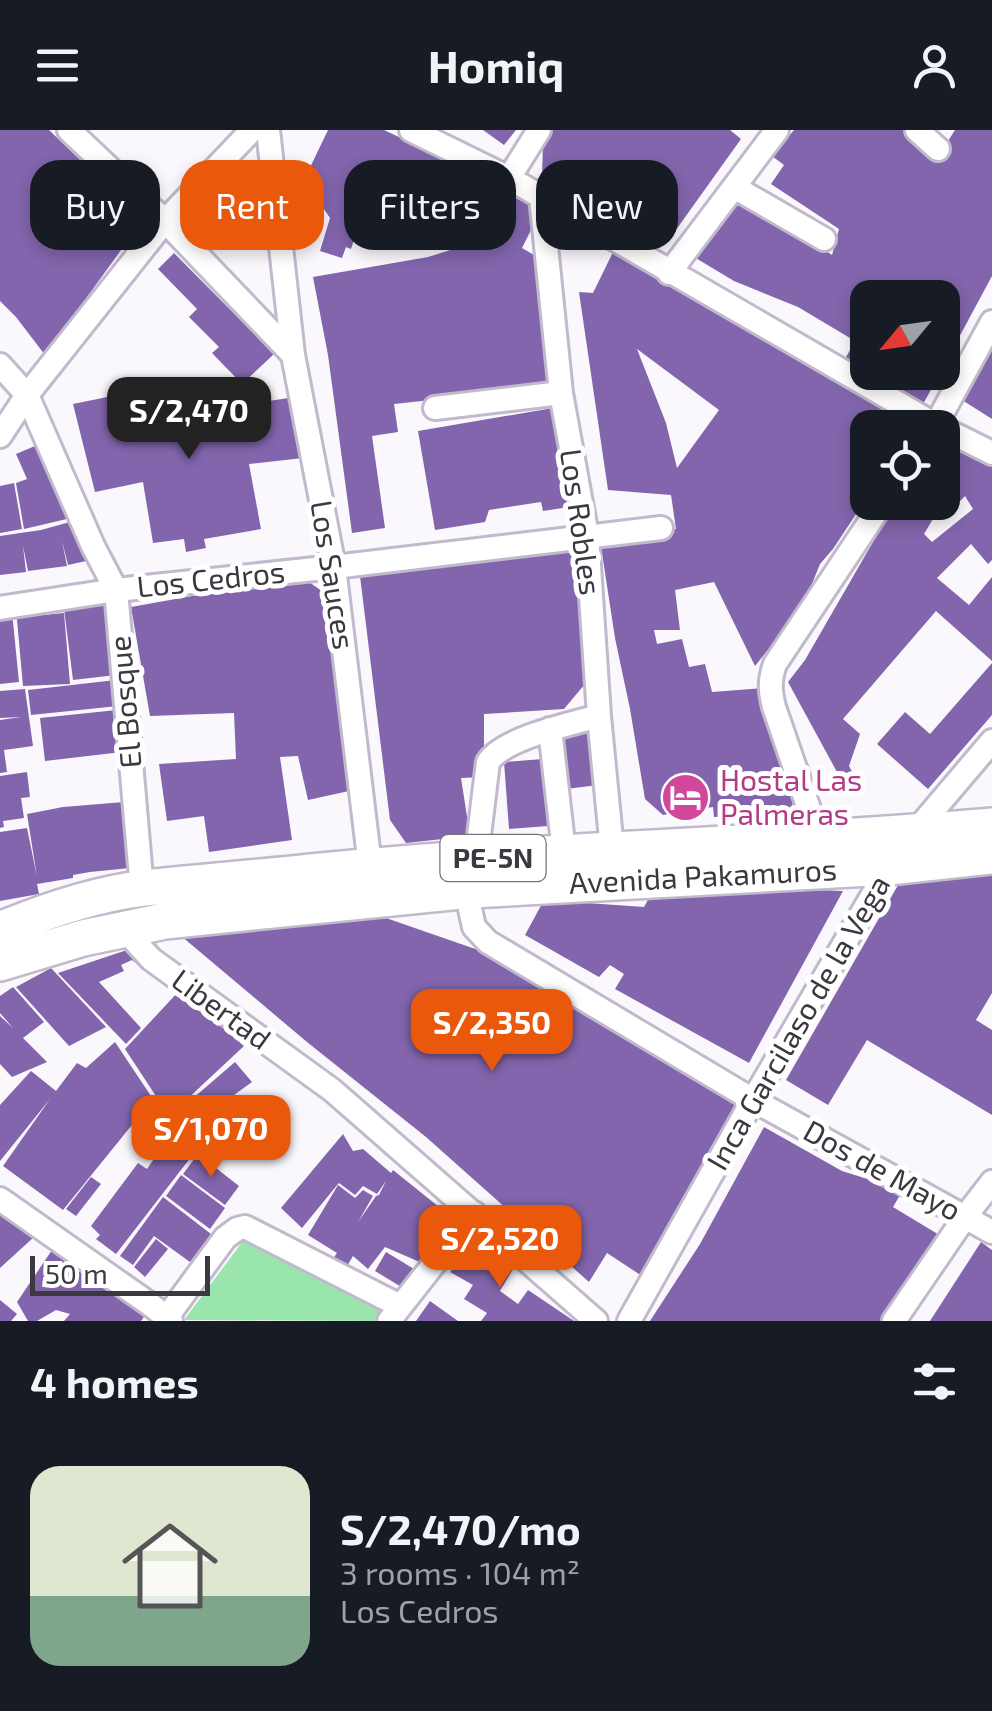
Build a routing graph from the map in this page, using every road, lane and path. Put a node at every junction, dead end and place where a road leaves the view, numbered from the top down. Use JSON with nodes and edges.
{"nodes":[{"id":1,"x":70,"y":130,"type":"edge"},
{"id":2,"x":252,"y":130,"type":"edge"},
{"id":3,"x":268,"y":130,"type":"edge"},
{"id":4,"x":411,"y":130,"type":"edge"},
{"id":5,"x":539,"y":130,"type":"edge"},
{"id":6,"x":777,"y":130,"type":"edge"},
{"id":7,"x":918,"y":130,"type":"edge"},
{"id":8,"x":938,"y":149,"type":"dead end"},
{"id":9,"x":472,"y":160,"type":"edge"},
{"id":10,"x":516,"y":166,"type":"edge"},
{"id":11,"x":734,"y":187,"type":"junction"},
{"id":12,"x":165,"y":222,"type":"junction"},
{"id":13,"x":824,"y":239,"type":"dead end"},
{"id":14,"x":546,"y":250,"type":"edge"},
{"id":15,"x":631,"y":250,"type":"edge"},
{"id":16,"x":669,"y":272,"type":"junction"},
{"id":17,"x":992,"y":322,"type":"edge"},
{"id":18,"x":293,"y":355,"type":"junction"},
{"id":19,"x":0,"y":366,"type":"edge"},
{"id":20,"x":561,"y":392,"type":"junction"},
{"id":21,"x":27,"y":394,"type":"junction"},
{"id":22,"x":435,"y":408,"type":"dead end"},
{"id":23,"x":908,"y":410,"type":"edge"},
{"id":24,"x":947,"y":410,"type":"edge"},
{"id":25,"x":0,"y":436,"type":"edge"},
{"id":26,"x":960,"y":438,"type":"edge"},
{"id":27,"x":992,"y":453,"type":"edge"},
{"id":28,"x":872,"y":520,"type":"edge"},
{"id":29,"x":661,"y":528,"type":"dead end"},
{"id":30,"x":588,"y":536,"type":"junction"},
{"id":31,"x":334,"y":567,"type":"junction"},
{"id":32,"x":116,"y":590,"type":"junction"},
{"id":33,"x":0,"y":608,"type":"edge"},
{"id":34,"x":599,"y":716,"type":"junction"},
{"id":35,"x":550,"y":730,"type":"junction"},
{"id":36,"x":992,"y":741,"type":"edge"},
{"id":37,"x":992,"y":826,"type":"edge"},
{"id":38,"x":914,"y":833,"type":"junction"},
{"id":39,"x":819,"y":838,"type":"junction"},
{"id":40,"x":612,"y":849,"type":"junction"},
{"id":41,"x":564,"y":852,"type":"junction"},
{"id":42,"x":992,"y":856,"type":"edge"},
{"id":43,"x":370,"y":866,"type":"junction"},
{"id":44,"x":889,"y":866,"type":"junction"},
{"id":45,"x":474,"y":875,"type":"junction"},
{"id":46,"x":142,"y":888,"type":"junction"},
{"id":47,"x":387,"y":899,"type":"junction"},
{"id":48,"x":123,"y":928,"type":"junction"},
{"id":49,"x":0,"y":930,"type":"edge"},
{"id":50,"x":0,"y":963,"type":"edge"},
{"id":51,"x":753,"y":1100,"type":"junction"},
{"id":52,"x":992,"y":1182,"type":"edge"},
{"id":53,"x":0,"y":1199,"type":"edge"},
{"id":54,"x":474,"y":1213,"type":"junction"},
{"id":55,"x":965,"y":1216,"type":"junction"},
{"id":56,"x":992,"y":1232,"type":"edge"},
{"id":57,"x":395,"y":1313,"type":"edge"},
{"id":58,"x":167,"y":1320,"type":"edge"},
{"id":59,"x":596,"y":1321,"type":"edge"},
{"id":60,"x":629,"y":1321,"type":"edge"},
{"id":61,"x":894,"y":1321,"type":"edge"}],
"edges":[{"from":1,"to":12,"type":"street"},
{"from":2,"to":12,"type":"street"},
{"from":3,"to":18,"type":"street","name":"Los Sauces"},
{"from":4,"to":9,"type":"street"},
{"from":5,"to":10,"type":"street"},
{"from":6,"to":11,"type":"street"},
{"from":7,"to":8,"type":"street"},
{"from":11,"to":13,"type":"street"},
{"from":11,"to":16,"type":"street"},
{"from":12,"to":18,"type":"street"},
{"from":12,"to":21,"type":"street"},
{"from":14,"to":20,"type":"street","name":"Los Robles"},
{"from":15,"to":16,"type":"street"},
{"from":16,"to":23,"type":"street"},
{"from":17,"to":24,"type":"street"},
{"from":18,"to":31,"type":"street","name":"Los Sauces"},
{"from":19,"to":21,"type":"street","name":"El Bosque"},
{"from":20,"to":22,"type":"street"},
{"from":20,"to":30,"type":"street","name":"Los Robles"},
{"from":21,"to":25,"type":"street"},
{"from":21,"to":32,"type":"street","name":"El Bosque"},
{"from":26,"to":27,"type":"street"},
{"from":28,"to":39,"type":"street"},
{"from":29,"to":30,"type":"street","name":"Los Cedros"},
{"from":30,"to":31,"type":"street","name":"Los Cedros"},
{"from":30,"to":34,"type":"street","name":"Los Robles"},
{"from":31,"to":32,"type":"street","name":"Los Cedros"},
{"from":31,"to":43,"type":"street","name":"Los Sauces"},
{"from":32,"to":33,"type":"street","name":"Los Cedros"},
{"from":32,"to":46,"type":"street","name":"El Bosque"},
{"from":34,"to":35,"type":"street"},
{"from":34,"to":40,"type":"street","name":"Los Robles"},
{"from":35,"to":41,"type":"street"},
{"from":35,"to":45,"type":"street"},
{"from":36,"to":38,"type":"street","name":"Inca Garcilaso de la Vega"},
{"from":37,"to":38,"type":"highway","number":"PE-5N"},
{"from":38,"to":39,"type":"highway","number":"PE-5N"},
{"from":38,"to":44,"type":"street","name":"Inca Garcilaso de la Vega"},
{"from":39,"to":40,"type":"highway","number":"PE-5N"},
{"from":40,"to":41,"type":"highway","number":"PE-5N"},
{"from":41,"to":45,"type":"highway","number":"PE-5N"},
{"from":42,"to":44,"type":"highway","name":"Avenida Pakamuros","number":"PE-5N"},
{"from":43,"to":45,"type":"highway","number":"PE-5N"},
{"from":43,"to":46,"type":"highway","number":"PE-5N"},
{"from":43,"to":47,"type":"street","name":"Los Sauces"},
{"from":44,"to":45,"type":"highway","name":"Avenida Pakamuros","number":"PE-5N"},
{"from":44,"to":51,"type":"street","name":"Inca Garcilaso de la Vega"},
{"from":45,"to":47,"type":"highway","name":"Avenida Pakamuros","number":"PE-5N"},
{"from":45,"to":51,"type":"street","name":"Dos de Mayo"},
{"from":46,"to":49,"type":"highway","number":"PE-5N"},
{"from":47,"to":48,"type":"highway","name":"Avenida Pakamuros","number":"PE-5N"},
{"from":48,"to":50,"type":"highway","name":"Avenida Pakamuros","number":"PE-5N"},
{"from":48,"to":54,"type":"street","name":"Libertad"},
{"from":51,"to":55,"type":"street","name":"Dos de Mayo"},
{"from":51,"to":60,"type":"street","name":"Inca Garcilaso de la Vega"},
{"from":52,"to":55,"type":"street"},
{"from":53,"to":58,"type":"street"},
{"from":54,"to":57,"type":"street"},
{"from":54,"to":59,"type":"street","name":"Libertad"},
{"from":55,"to":56,"type":"street","name":"Dos de Mayo"},
{"from":55,"to":61,"type":"street"},
{"from":57,"to":58,"type":"street"}]}
